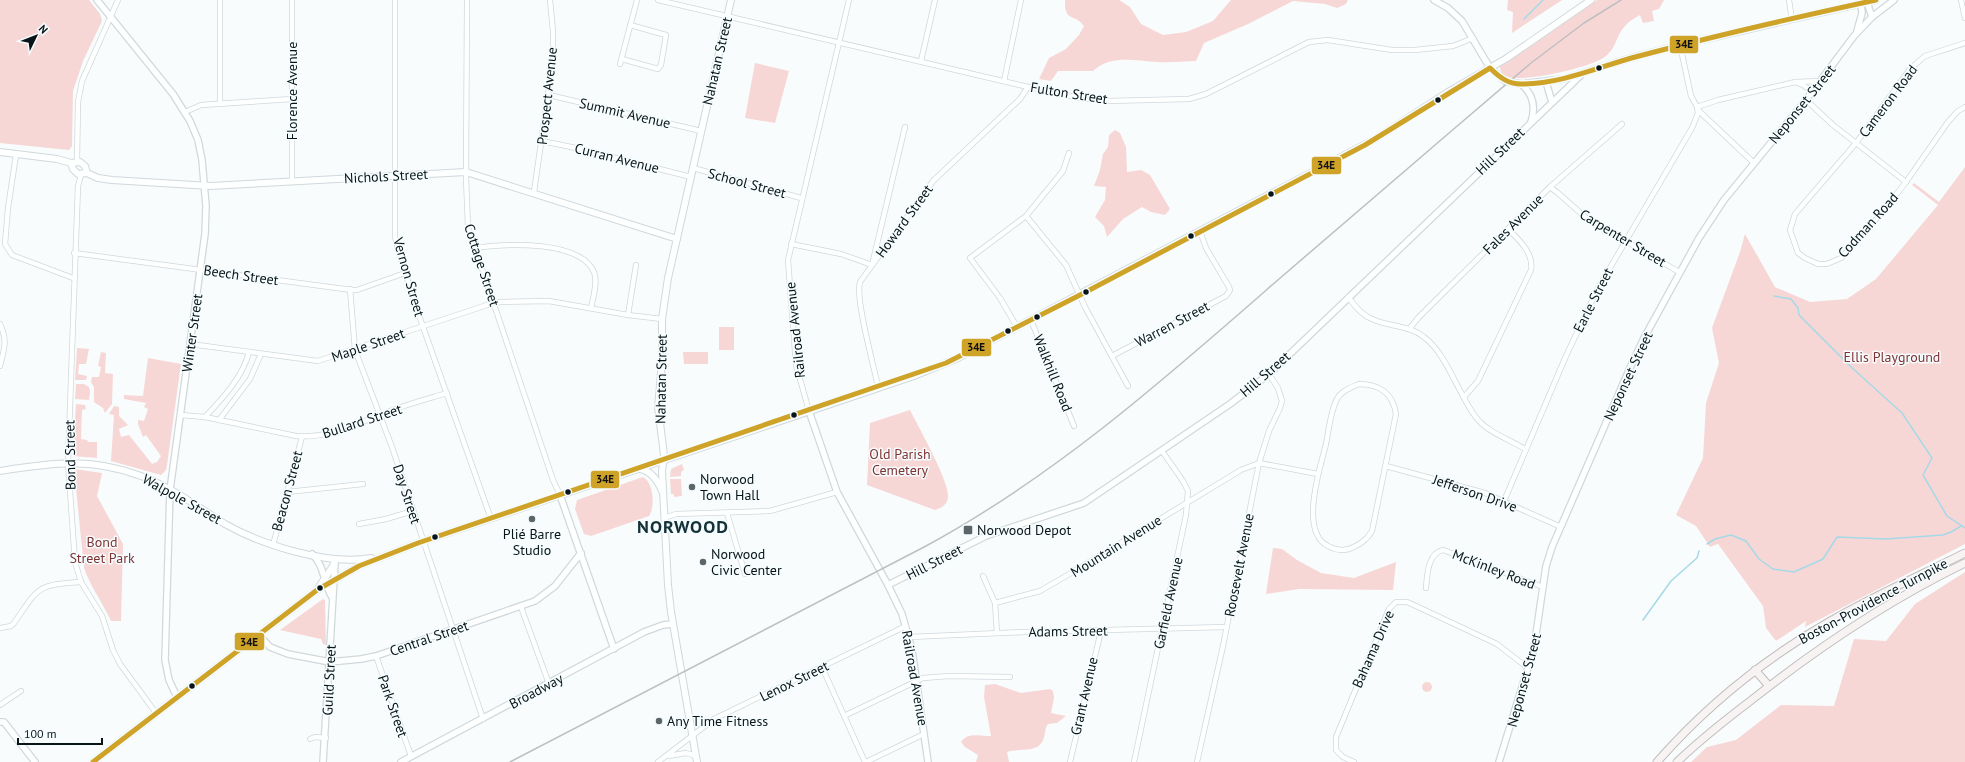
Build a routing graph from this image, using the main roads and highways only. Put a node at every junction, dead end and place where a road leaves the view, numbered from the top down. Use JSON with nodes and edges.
{"nodes":[{"id":1,"x":731,"y":0,"type":"edge"},
{"id":2,"x":1591,"y":0,"type":"edge"},
{"id":3,"x":0,"y":152,"type":"edge"},
{"id":4,"x":74,"y":162,"type":"junction"},
{"id":5,"x":84,"y":174,"type":"junction"},
{"id":6,"x":677,"y":239,"type":"junction"},
{"id":7,"x":663,"y":460,"type":"junction"},
{"id":8,"x":636,"y":470,"type":"junction"},
{"id":9,"x":0,"y":471,"type":"edge"},
{"id":10,"x":663,"y":496,"type":"junction"},
{"id":11,"x":1965,"y":553,"type":"edge"},
{"id":12,"x":382,"y":556,"type":"junction"},
{"id":13,"x":336,"y":559,"type":"junction"},
{"id":14,"x":1965,"y":563,"type":"edge"},
{"id":15,"x":317,"y":590,"type":"junction"},
{"id":16,"x":1755,"y":670,"type":"junction"},
{"id":17,"x":1769,"y":686,"type":"junction"},
{"id":18,"x":697,"y":759,"type":"edge"},
{"id":19,"x":93,"y":762,"type":"edge"},
{"id":20,"x":1657,"y":762,"type":"edge"},
{"id":21,"x":1677,"y":762,"type":"edge"}],
"edges":[{"from":1,"to":6,"type":"main road","name":"Nahatan Street"},
{"from":2,"to":7,"type":"main road"},
{"from":3,"to":4,"type":"main road"},
{"from":4,"to":5,"type":"main road"},
{"from":4,"to":5,"type":"main road"},
{"from":5,"to":6,"type":"main road","name":"Nichols Street"},
{"from":6,"to":7,"type":"main road","name":"Nahatan Street"},
{"from":7,"to":8,"type":"main road"},
{"from":7,"to":10,"type":"main road","name":"Nahatan Street"},
{"from":8,"to":10,"type":"main road"},
{"from":8,"to":12,"type":"main road"},
{"from":9,"to":13,"type":"main road","name":"Walpole Street"},
{"from":10,"to":18,"type":"main road","name":"Nahatan Street"},
{"from":11,"to":16,"type":"main road","name":"Boston-Providence Turnpike"},
{"from":12,"to":13,"type":"main road","name":"Walpole Street"},
{"from":12,"to":15,"type":"main road"},
{"from":13,"to":15,"type":"main road"},
{"from":14,"to":17,"type":"main road","name":"Boston-Providence Turnpike"},
{"from":15,"to":19,"type":"main road"},
{"from":16,"to":17,"type":"main road"},
{"from":16,"to":20,"type":"main road","name":"Boston-Providence Turnpike"},
{"from":17,"to":21,"type":"main road","name":"Boston-Providence Turnpike"}]}
